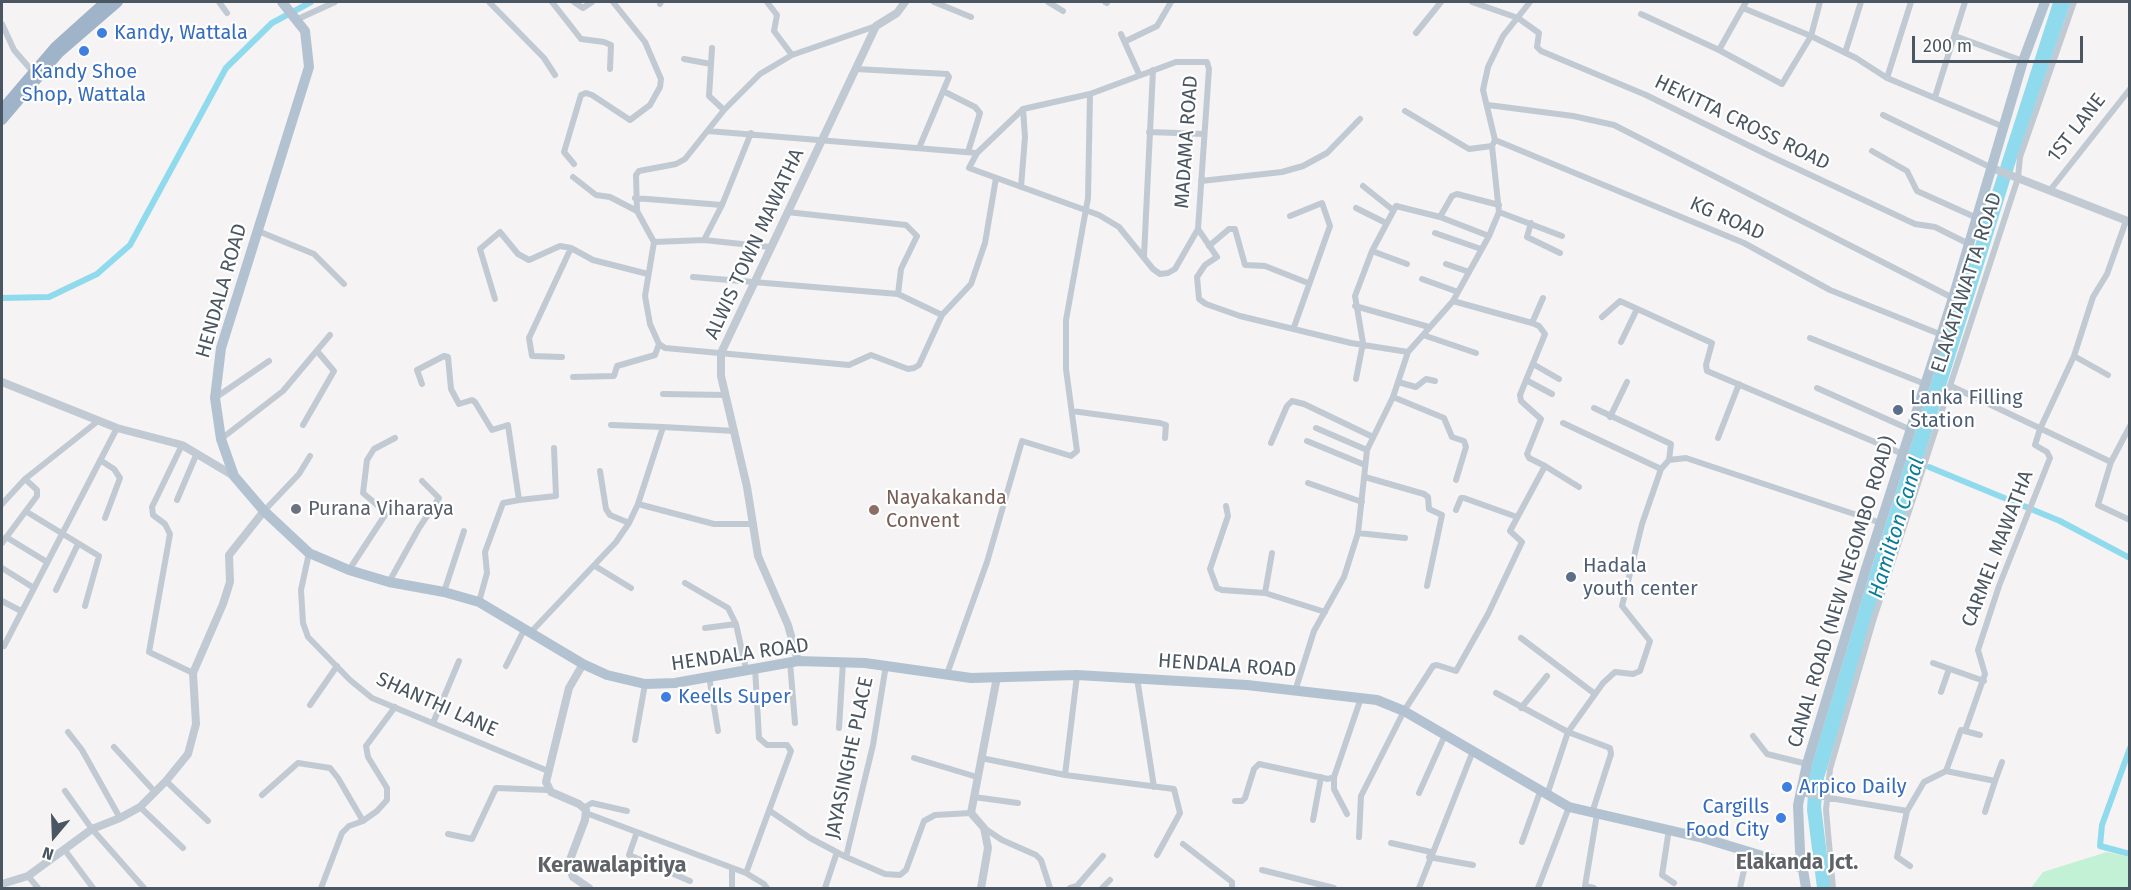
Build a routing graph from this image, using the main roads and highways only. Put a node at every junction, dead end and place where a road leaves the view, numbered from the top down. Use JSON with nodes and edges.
{"nodes":[{"id":1,"x":105,"y":2,"type":"edge"},
{"id":2,"x":118,"y":2,"type":"edge"},
{"id":3,"x":282,"y":2,"type":"edge"},
{"id":4,"x":2045,"y":2,"type":"edge"},
{"id":5,"x":2,"y":115,"type":"edge"},
{"id":6,"x":1800,"y":851,"type":"junction"},
{"id":7,"x":1774,"y":860,"type":"junction"},
{"id":8,"x":1802,"y":868,"type":"junction"},
{"id":9,"x":1806,"y":888,"type":"edge"}],
"edges":[{"from":1,"to":5,"type":"highway"},
{"from":2,"to":5,"type":"highway"},
{"from":3,"to":7,"type":"main road","name":"HENDALA ROAD"},
{"from":4,"to":6,"type":"main road","name":"CANAL ROAD (NEW NEGOMBO ROAD)"},
{"from":6,"to":7,"type":"main road"},
{"from":6,"to":8,"type":"main road","name":"CANAL ROAD (NEW NEGOMBO ROAD)"},
{"from":7,"to":8,"type":"main road","name":"HENDALA ROAD"},
{"from":8,"to":9,"type":"main road","name":"CANAL ROAD (NEW NEGOMBO ROAD)"}]}
